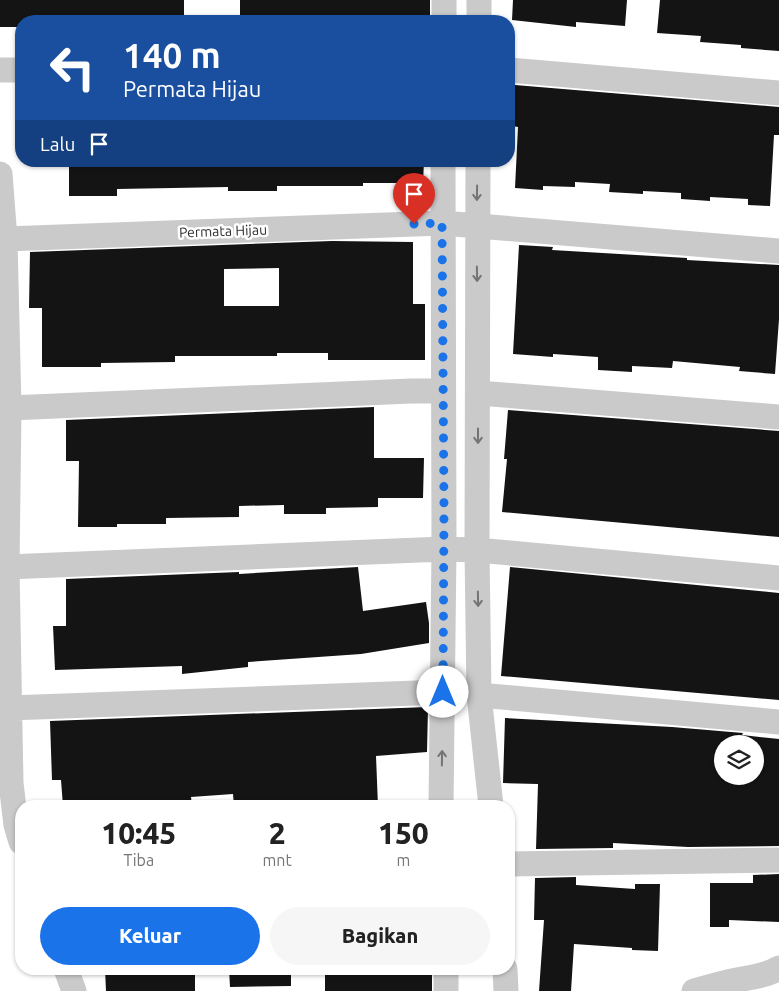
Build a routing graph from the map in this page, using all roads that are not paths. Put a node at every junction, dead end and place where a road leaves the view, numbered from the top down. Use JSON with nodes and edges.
{"nodes":[{"id":1,"x":444,"y":0,"type":"edge"},
{"id":2,"x":479,"y":0,"type":"edge"},
{"id":3,"x":444,"y":15,"type":"edge"},
{"id":4,"x":479,"y":15,"type":"edge"},
{"id":5,"x":0,"y":70,"type":"edge"},
{"id":6,"x":15,"y":70,"type":"edge"},
{"id":7,"x":515,"y":71,"type":"edge"},
{"id":8,"x":779,"y":93,"type":"edge"},
{"id":9,"x":443,"y":167,"type":"edge"},
{"id":10,"x":478,"y":167,"type":"edge"},
{"id":11,"x":0,"y":174,"type":"edge"},
{"id":12,"x":442,"y":223,"type":"junction"},
{"id":13,"x":476,"y":225,"type":"junction"},
{"id":14,"x":5,"y":239,"type":"junction"},
{"id":15,"x":779,"y":251,"type":"edge"},
{"id":16,"x":443,"y":391,"type":"junction"},
{"id":17,"x":478,"y":393,"type":"junction"},
{"id":18,"x":9,"y":408,"type":"junction"},
{"id":19,"x":779,"y":417,"type":"edge"},
{"id":20,"x":444,"y":549,"type":"junction"},
{"id":21,"x":477,"y":550,"type":"junction"},
{"id":22,"x":7,"y":567,"type":"junction"},
{"id":23,"x":779,"y":578,"type":"edge"},
{"id":24,"x":443,"y":692,"type":"junction"},
{"id":25,"x":479,"y":695,"type":"junction"},
{"id":26,"x":9,"y":708,"type":"junction"},
{"id":27,"x":779,"y":722,"type":"edge"},
{"id":28,"x":441,"y":800,"type":"edge"},
{"id":29,"x":490,"y":800,"type":"edge"},
{"id":30,"x":15,"y":817,"type":"edge"},
{"id":31,"x":779,"y":860,"type":"edge"},
{"id":32,"x":515,"y":864,"type":"edge"},
{"id":33,"x":779,"y":968,"type":"edge"},
{"id":34,"x":68,"y":975,"type":"edge"},
{"id":35,"x":446,"y":975,"type":"edge"},
{"id":36,"x":505,"y":975,"type":"edge"},
{"id":37,"x":74,"y":991,"type":"edge"},
{"id":38,"x":446,"y":991,"type":"edge"},
{"id":39,"x":506,"y":991,"type":"edge"},
{"id":40,"x":694,"y":991,"type":"edge"}],
"edges":[{"from":1,"to":3,"type":"street"},
{"from":2,"to":4,"type":"street"},
{"from":5,"to":6,"type":"street"},
{"from":7,"to":8,"type":"street"},
{"from":9,"to":12,"type":"street"},
{"from":10,"to":13,"type":"street","one_way":true},
{"from":11,"to":14,"type":"street"},
{"from":12,"to":13,"type":"street","name":"Permata Hijau"},
{"from":12,"to":14,"type":"street","name":"Permata Hijau"},
{"from":12,"to":16,"type":"street"},
{"from":13,"to":15,"type":"street","name":"Permata Hijau"},
{"from":13,"to":17,"type":"street","one_way":true},
{"from":14,"to":18,"type":"street"},
{"from":16,"to":18,"type":"street"},
{"from":16,"to":20,"type":"street"},
{"from":17,"to":19,"type":"street"},
{"from":17,"to":21,"type":"street","one_way":true},
{"from":18,"to":22,"type":"street"},
{"from":20,"to":21,"type":"street"},
{"from":20,"to":22,"type":"street"},
{"from":20,"to":24,"type":"street"},
{"from":21,"to":23,"type":"street"},
{"from":21,"to":25,"type":"street","one_way":true},
{"from":22,"to":26,"type":"street"},
{"from":24,"to":26,"type":"street"},
{"from":28,"to":24,"type":"street","one_way":true},
{"from":25,"to":27,"type":"street"},
{"from":25,"to":29,"type":"street"},
{"from":26,"to":30,"type":"street"},
{"from":31,"to":32,"type":"street"},
{"from":33,"to":40,"type":"street"},
{"from":34,"to":37,"type":"street"},
{"from":35,"to":38,"type":"street"},
{"from":36,"to":39,"type":"street"}]}
